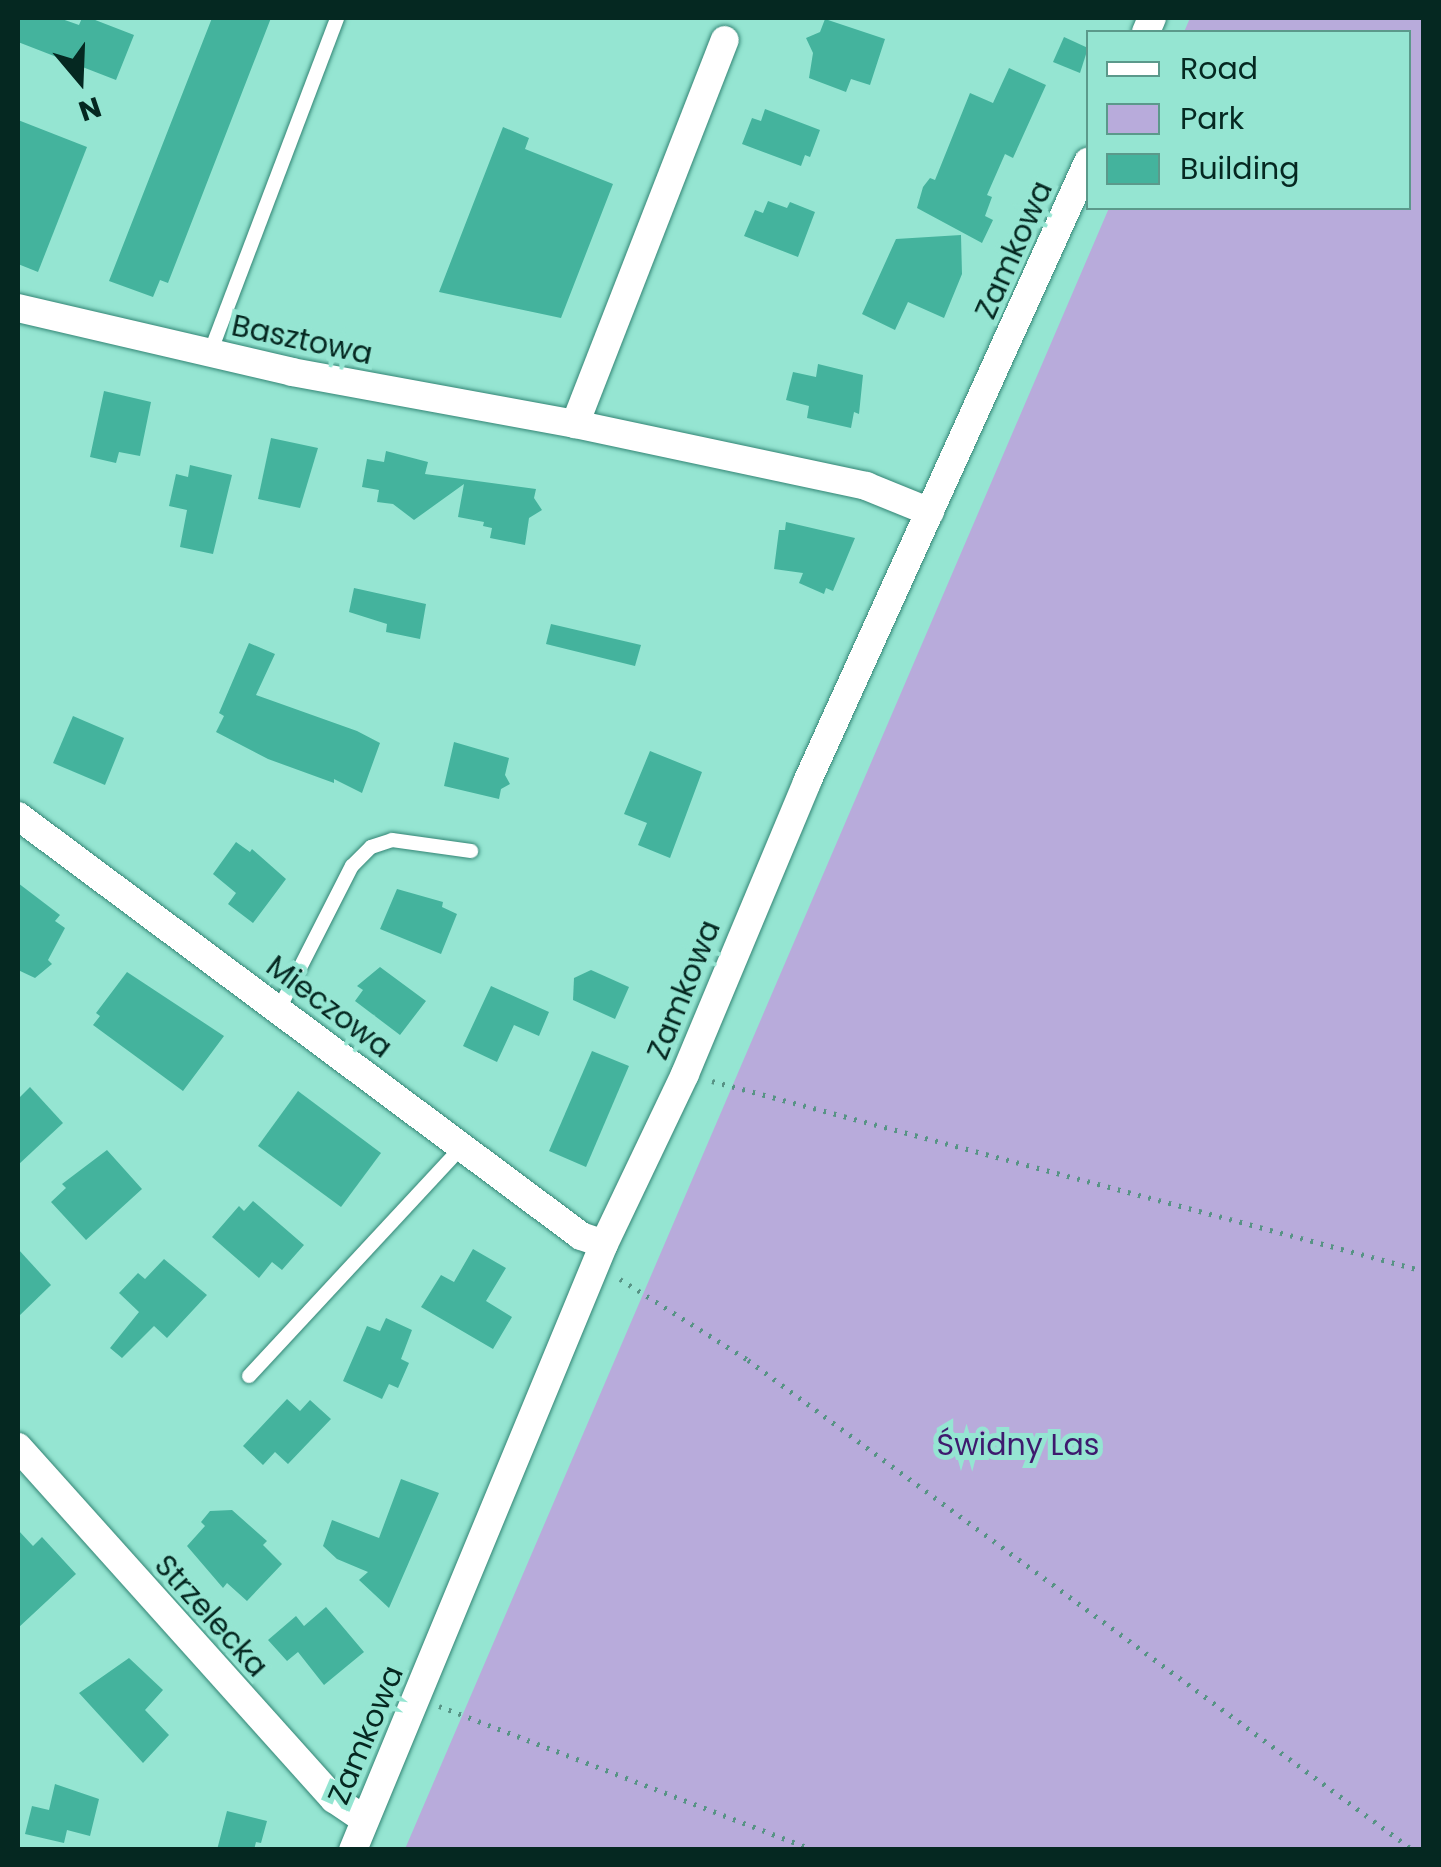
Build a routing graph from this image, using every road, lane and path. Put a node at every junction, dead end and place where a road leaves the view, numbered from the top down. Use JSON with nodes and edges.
{"nodes":[{"id":1,"x":337,"y":18,"type":"edge"},
{"id":2,"x":725,"y":40,"type":"dead end"},
{"id":3,"x":1086,"y":166,"type":"edge"},
{"id":4,"x":18,"y":308,"type":"edge"},
{"id":5,"x":210,"y":353,"type":"junction"},
{"id":6,"x":575,"y":424,"type":"junction"},
{"id":7,"x":930,"y":512,"type":"junction"},
{"id":8,"x":18,"y":816,"type":"edge"},
{"id":9,"x":471,"y":851,"type":"dead end"},
{"id":10,"x":279,"y":1009,"type":"junction"},
{"id":11,"x":685,"y":1074,"type":"junction"},
{"id":12,"x":462,"y":1148,"type":"junction"},
{"id":13,"x":600,"y":1254,"type":"junction"},
{"id":14,"x":1424,"y":1271,"type":"edge"},
{"id":15,"x":250,"y":1376,"type":"dead end"},
{"id":16,"x":21,"y":1457,"type":"edge"},
{"id":17,"x":416,"y":1698,"type":"junction"},
{"id":18,"x":365,"y":1820,"type":"junction"},
{"id":19,"x":353,"y":1850,"type":"edge"},
{"id":20,"x":814,"y":1850,"type":"edge"},
{"id":21,"x":1413,"y":1850,"type":"edge"}],
"edges":[{"from":1,"to":5,"type":"lane"},
{"from":2,"to":6,"type":"street"},
{"from":3,"to":7,"type":"street","name":"Zamkowa"},
{"from":4,"to":5,"type":"street","name":"Basztowa"},
{"from":5,"to":6,"type":"street","name":"Basztowa"},
{"from":6,"to":7,"type":"street","name":"Basztowa"},
{"from":7,"to":11,"type":"street","name":"Zamkowa"},
{"from":8,"to":10,"type":"street","name":"Mieczowa"},
{"from":9,"to":10,"type":"lane"},
{"from":10,"to":12,"type":"street","name":"Mieczowa"},
{"from":11,"to":13,"type":"street","name":"Zamkowa"},
{"from":11,"to":14,"type":"path"},
{"from":12,"to":13,"type":"street","name":"Mieczowa"},
{"from":12,"to":15,"type":"lane"},
{"from":13,"to":17,"type":"street","name":"Zamkowa"},
{"from":13,"to":21,"type":"path"},
{"from":16,"to":18,"type":"street","name":"Strzelecka"},
{"from":17,"to":18,"type":"street","name":"Zamkowa"},
{"from":17,"to":20,"type":"path"},
{"from":18,"to":19,"type":"street","name":"Zamkowa"}]}
